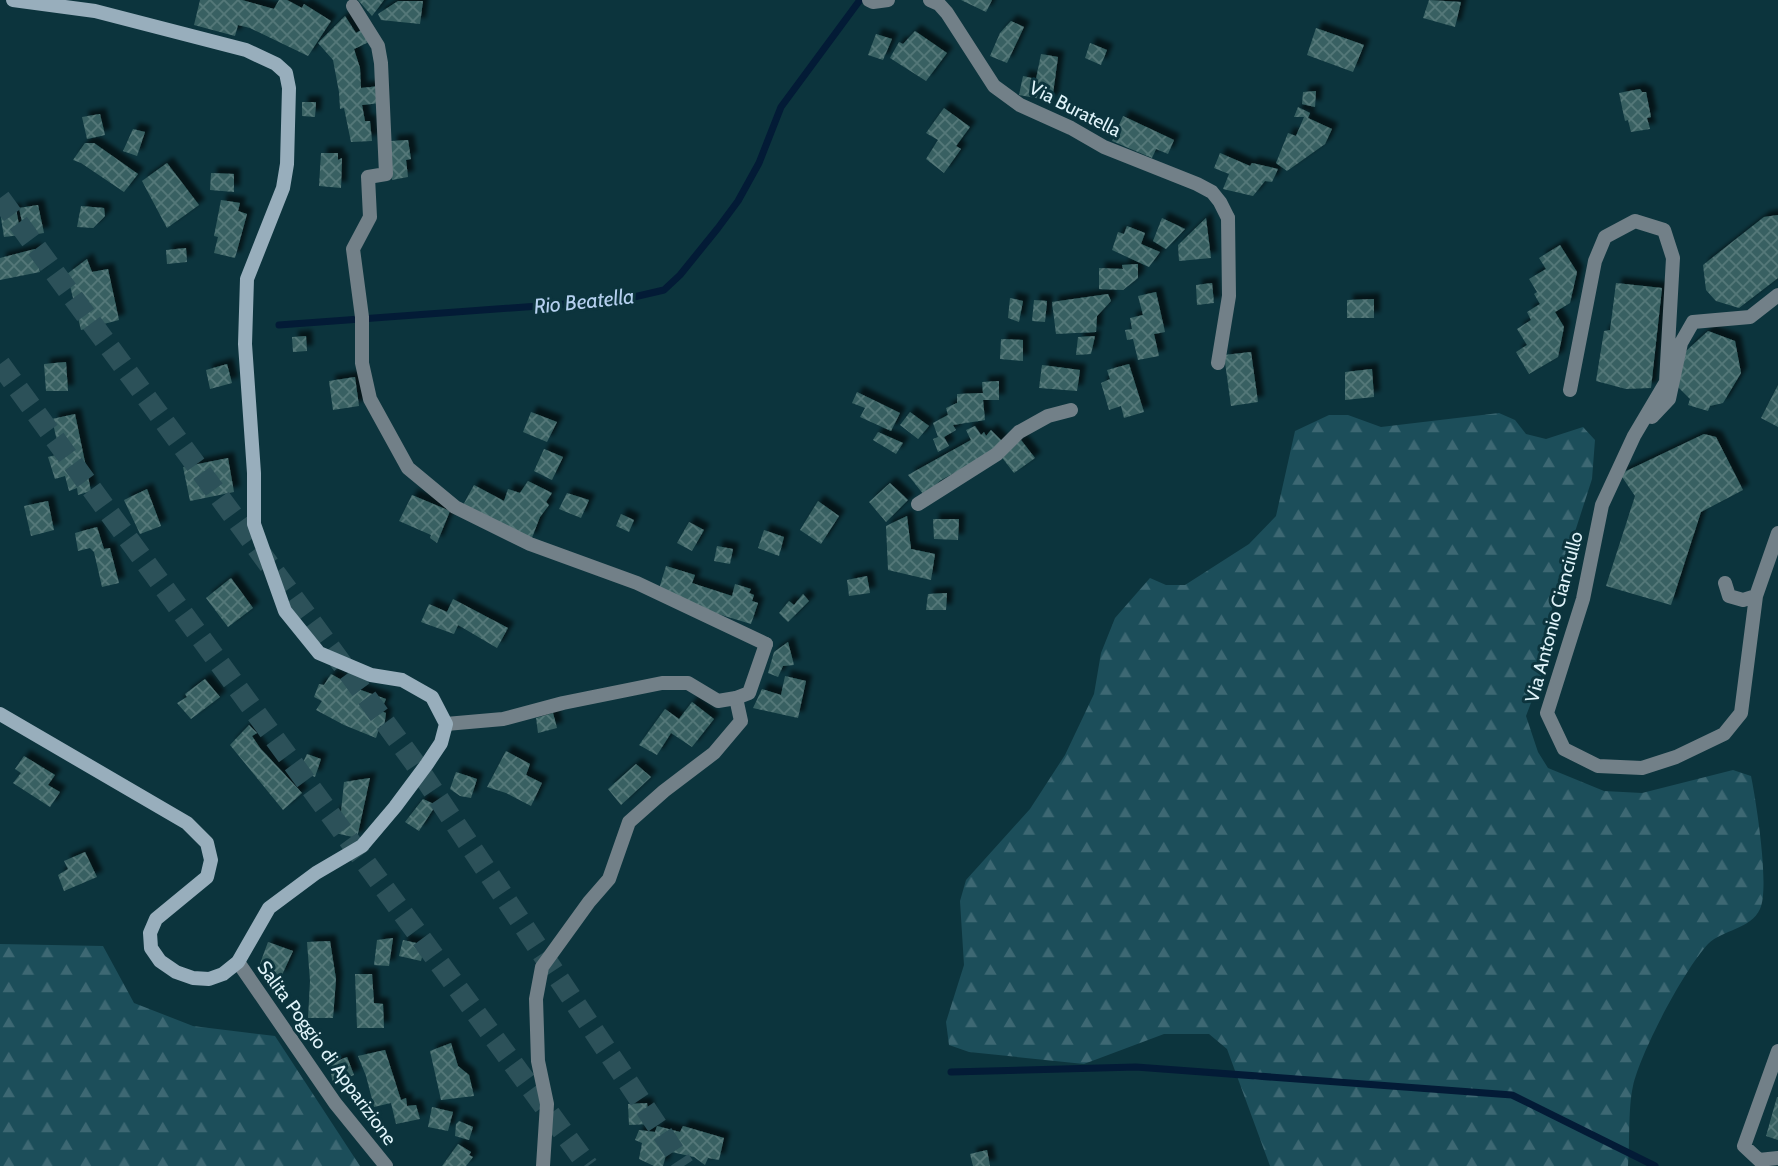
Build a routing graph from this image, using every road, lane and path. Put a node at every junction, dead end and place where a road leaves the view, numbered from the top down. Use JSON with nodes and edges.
{"nodes":[{"id":1,"x":13,"y":0,"type":"edge"},
{"id":2,"x":869,"y":0,"type":"edge"},
{"id":3,"x":888,"y":0,"type":"edge"},
{"id":4,"x":930,"y":0,"type":"edge"},
{"id":5,"x":353,"y":6,"type":"dead end"},
{"id":6,"x":1778,"y":295,"type":"edge"},
{"id":7,"x":1218,"y":363,"type":"dead end"},
{"id":8,"x":1570,"y":390,"type":"dead end"},
{"id":9,"x":1071,"y":410,"type":"dead end"},
{"id":10,"x":1634,"y":436,"type":"junction"},
{"id":11,"x":918,"y":504,"type":"dead end"},
{"id":12,"x":1778,"y":533,"type":"edge"},
{"id":13,"x":1725,"y":583,"type":"dead end"},
{"id":14,"x":1756,"y":596,"type":"junction"},
{"id":15,"x":736,"y":698,"type":"junction"},
{"id":16,"x":0,"y":714,"type":"edge"},
{"id":17,"x":446,"y":724,"type":"junction"},
{"id":18,"x":238,"y":962,"type":"junction"},
{"id":19,"x":1778,"y":1051,"type":"edge"},
{"id":20,"x":1778,"y":1158,"type":"edge"},
{"id":21,"x":386,"y":1166,"type":"edge"},
{"id":22,"x":543,"y":1166,"type":"edge"}],
"edges":[{"from":1,"to":17,"type":"main road"},
{"from":2,"to":3,"type":"street"},
{"from":4,"to":7,"type":"street","name":"Via Buratella"},
{"from":5,"to":15,"type":"street"},
{"from":6,"to":10,"type":"street","name":"Via Antonio Cianciullo"},
{"from":8,"to":10,"type":"street","name":"Via Antonio Cianciullo"},
{"from":9,"to":11,"type":"street"},
{"from":10,"to":14,"type":"street","name":"Via Antonio Cianciullo"},
{"from":12,"to":14,"type":"street","name":"Via Antonio Cianciullo"},
{"from":13,"to":14,"type":"street"},
{"from":15,"to":17,"type":"street"},
{"from":15,"to":22,"type":"street"},
{"from":16,"to":18,"type":"main road"},
{"from":17,"to":18,"type":"main road"},
{"from":18,"to":21,"type":"street","name":"Salita Poggio di Apparizione"},
{"from":19,"to":20,"type":"street"}]}
